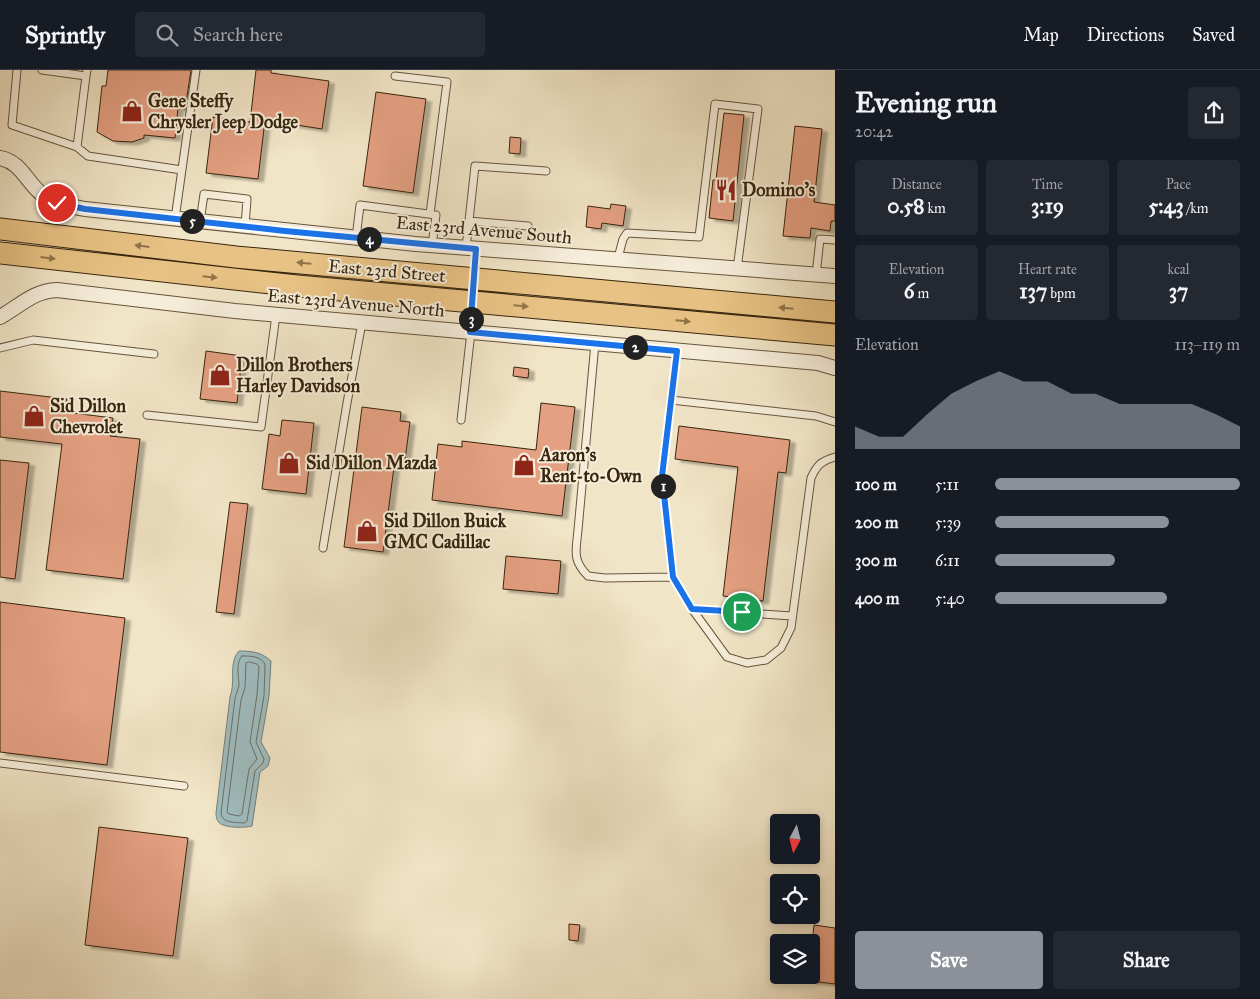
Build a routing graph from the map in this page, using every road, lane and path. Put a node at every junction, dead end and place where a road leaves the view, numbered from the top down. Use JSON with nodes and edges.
{"nodes":[{"id":1,"x":17,"y":70,"type":"edge"},
{"id":2,"x":42,"y":70,"type":"edge"},
{"id":3,"x":196,"y":70,"type":"edge"},
{"id":4,"x":87,"y":73,"type":"edge"},
{"id":5,"x":395,"y":76,"type":"dead end"},
{"id":6,"x":77,"y":147,"type":"junction"},
{"id":7,"x":0,"y":158,"type":"edge"},
{"id":8,"x":182,"y":170,"type":"junction"},
{"id":9,"x":546,"y":171,"type":"dead end"},
{"id":10,"x":430,"y":214,"type":"junction"},
{"id":11,"x":175,"y":219,"type":"junction"},
{"id":12,"x":469,"y":221,"type":"junction"},
{"id":13,"x":200,"y":222,"type":"junction"},
{"id":14,"x":528,"y":226,"type":"dead end"},
{"id":15,"x":245,"y":227,"type":"junction"},
{"id":16,"x":0,"y":229,"type":"edge"},
{"id":17,"x":356,"y":238,"type":"junction"},
{"id":18,"x":835,"y":240,"type":"edge"},
{"id":19,"x":432,"y":245,"type":"junction"},
{"id":20,"x":471,"y":248,"type":"junction"},
{"id":21,"x":0,"y":253,"type":"edge"},
{"id":22,"x":618,"y":258,"type":"junction"},
{"id":23,"x":737,"y":269,"type":"junction"},
{"id":24,"x":816,"y":275,"type":"junction"},
{"id":25,"x":835,"y":276,"type":"edge"},
{"id":26,"x":474,"y":279,"type":"junction"},
{"id":27,"x":472,"y":302,"type":"junction"},
{"id":28,"x":835,"y":312,"type":"edge"},
{"id":29,"x":276,"y":315,"type":"junction"},
{"id":30,"x":0,"y":317,"type":"edge"},
{"id":31,"x":362,"y":323,"type":"junction"},
{"id":32,"x":470,"y":332,"type":"junction"},
{"id":33,"x":835,"y":334,"type":"edge"},
{"id":34,"x":595,"y":344,"type":"junction"},
{"id":35,"x":0,"y":348,"type":"edge"},
{"id":36,"x":677,"y":351,"type":"junction"},
{"id":37,"x":154,"y":354,"type":"dead end"},
{"id":38,"x":835,"y":368,"type":"edge"},
{"id":39,"x":671,"y":400,"type":"junction"},
{"id":40,"x":147,"y":415,"type":"dead end"},
{"id":41,"x":461,"y":420,"type":"dead end"},
{"id":42,"x":835,"y":422,"type":"edge"},
{"id":43,"x":835,"y":457,"type":"edge"},
{"id":44,"x":323,"y":548,"type":"dead end"},
{"id":45,"x":673,"y":577,"type":"junction"},
{"id":46,"x":692,"y":609,"type":"junction"},
{"id":47,"x":792,"y":616,"type":"junction"},
{"id":48,"x":0,"y":763,"type":"edge"},
{"id":49,"x":184,"y":786,"type":"dead end"}],
"edges":[{"from":1,"to":6,"type":"lane"},
{"from":2,"to":4,"type":"lane"},
{"from":3,"to":8,"type":"lane"},
{"from":4,"to":6,"type":"lane"},
{"from":5,"to":10,"type":"lane"},
{"from":6,"to":8,"type":"lane"},
{"from":7,"to":11,"type":"street","name":"East 23rd Avenue South"},
{"from":8,"to":11,"type":"lane"},
{"from":9,"to":12,"type":"lane"},
{"from":10,"to":17,"type":"lane"},
{"from":10,"to":19,"type":"lane"},
{"from":11,"to":13,"type":"street","name":"East 23rd Avenue South"},
{"from":12,"to":14,"type":"lane"},
{"from":12,"to":20,"type":"lane"},
{"from":13,"to":15,"type":"street","name":"East 23rd Avenue South"},
{"from":13,"to":15,"type":"lane"},
{"from":15,"to":17,"type":"street","name":"East 23rd Avenue South"},
{"from":26,"to":16,"type":"main road","name":"East 23rd Street","one_way":true},
{"from":17,"to":19,"type":"street","name":"East 23rd Avenue South"},
{"from":18,"to":24,"type":"lane"},
{"from":19,"to":20,"type":"street","name":"East 23rd Avenue South"},
{"from":20,"to":22,"type":"street","name":"East 23rd Avenue South"},
{"from":20,"to":26,"type":"lane"},
{"from":21,"to":27,"type":"main road","name":"East 23rd Street","one_way":true},
{"from":22,"to":23,"type":"street","name":"East 23rd Avenue South"},
{"from":22,"to":23,"type":"lane"},
{"from":23,"to":24,"type":"street","name":"East 23rd Avenue South"},
{"from":24,"to":25,"type":"street","name":"East 23rd Avenue South"},
{"from":26,"to":27,"type":"lane"},
{"from":28,"to":26,"type":"main road","name":"East 23rd Street","one_way":true},
{"from":27,"to":32,"type":"lane"},
{"from":27,"to":33,"type":"main road","name":"East 23rd Street","one_way":true},
{"from":29,"to":30,"type":"street","name":"East 23rd Avenue North"},
{"from":29,"to":31,"type":"street","name":"East 23rd Avenue North"},
{"from":29,"to":40,"type":"lane"},
{"from":31,"to":32,"type":"street","name":"East 23rd Avenue North"},
{"from":31,"to":44,"type":"lane"},
{"from":32,"to":34,"type":"street","name":"East 23rd Avenue North"},
{"from":32,"to":41,"type":"lane"},
{"from":34,"to":36,"type":"street","name":"East 23rd Avenue North"},
{"from":34,"to":45,"type":"lane"},
{"from":35,"to":37,"type":"lane"},
{"from":36,"to":38,"type":"street","name":"East 23rd Avenue North"},
{"from":36,"to":39,"type":"lane"},
{"from":39,"to":42,"type":"lane"},
{"from":39,"to":45,"type":"lane"},
{"from":43,"to":47,"type":"lane"},
{"from":45,"to":46,"type":"lane"},
{"from":46,"to":47,"type":"lane"},
{"from":46,"to":47,"type":"lane"},
{"from":48,"to":49,"type":"lane"}]}
